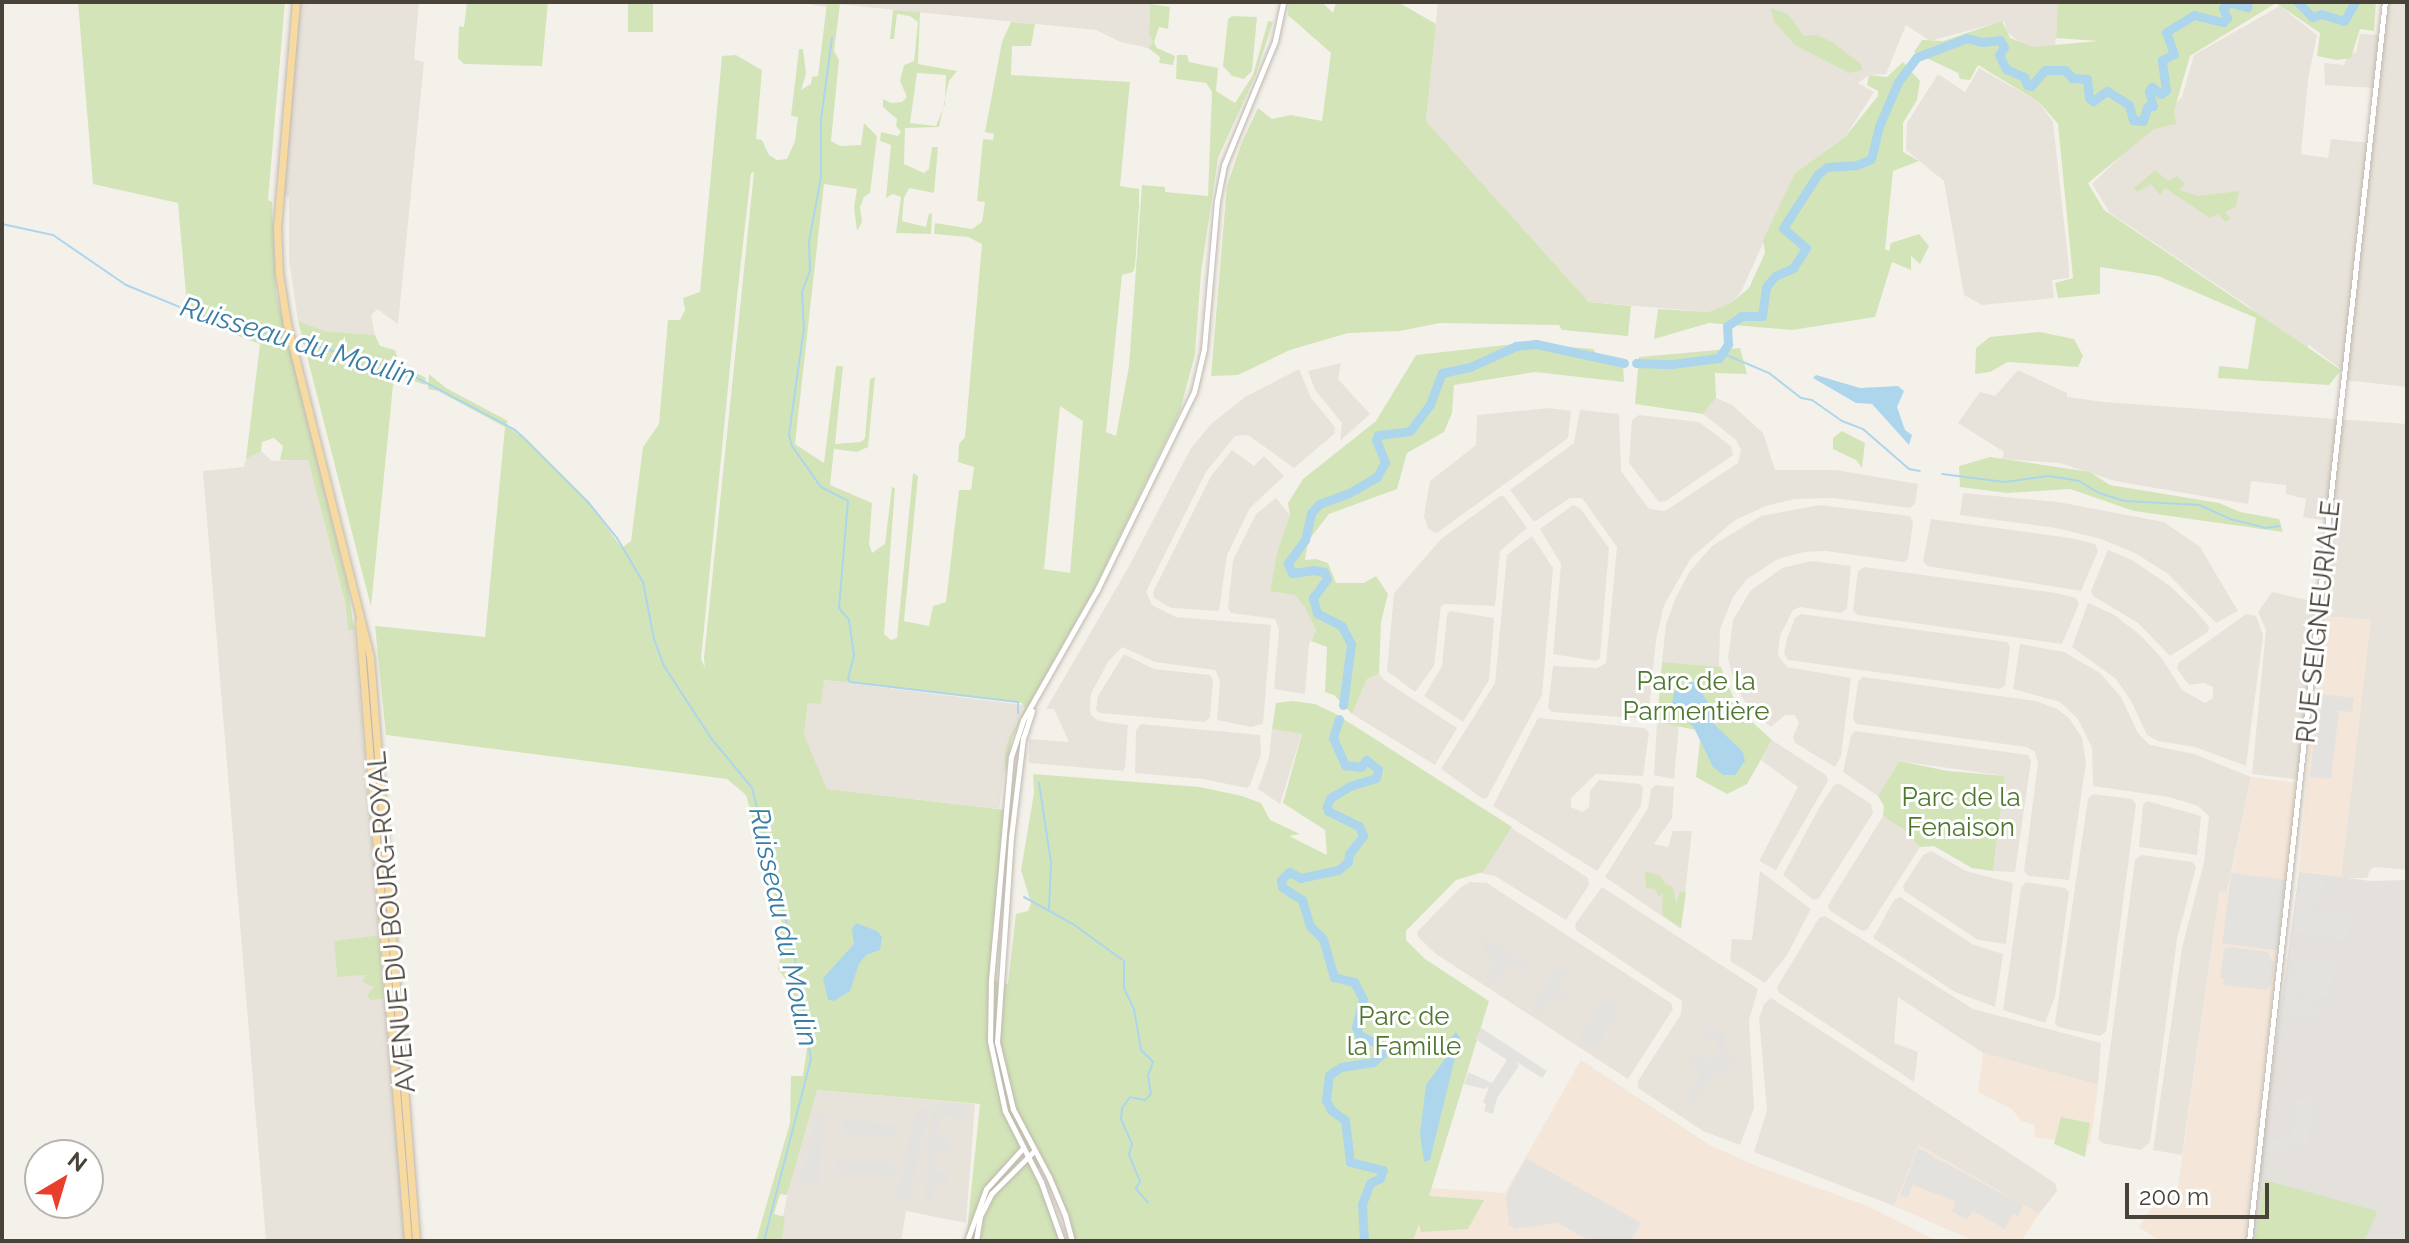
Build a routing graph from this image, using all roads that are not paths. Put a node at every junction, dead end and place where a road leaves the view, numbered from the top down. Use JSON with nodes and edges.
{"nodes":[{"id":1,"x":296,"y":2,"type":"edge"},
{"id":2,"x":1283,"y":2,"type":"edge"},
{"id":3,"x":2385,"y":2,"type":"edge"},
{"id":4,"x":358,"y":604,"type":"junction"},
{"id":5,"x":1035,"y":703,"type":"junction"},
{"id":6,"x":1028,"y":1143,"type":"junction"},
{"id":7,"x":1022,"y":1149,"type":"junction"},
{"id":8,"x":1033,"y":1152,"type":"junction"},
{"id":9,"x":1026,"y":1157,"type":"junction"},
{"id":10,"x":408,"y":1241,"type":"edge"},
{"id":11,"x":416,"y":1241,"type":"edge"},
{"id":12,"x":967,"y":1241,"type":"edge"},
{"id":13,"x":976,"y":1241,"type":"edge"},
{"id":14,"x":1062,"y":1241,"type":"edge"},
{"id":15,"x":1072,"y":1241,"type":"edge"},
{"id":16,"x":2249,"y":1241,"type":"edge"}],
"edges":[{"from":1,"to":4,"type":"main road","name":"AVENUE DU BOURG-ROYAL"},
{"from":2,"to":5,"type":"street"},
{"from":3,"to":16,"type":"street","name":"RUE SEIGNEURIALE"},
{"from":4,"to":10,"type":"main road","name":"AVENUE DU BOURG-ROYAL"},
{"from":4,"to":11,"type":"main road","name":"AVENUE DU BOURG-ROYAL"},
{"from":5,"to":6,"type":"street"},
{"from":5,"to":7,"type":"street"},
{"from":6,"to":7,"type":"street"},
{"from":6,"to":8,"type":"street"},
{"from":7,"to":9,"type":"street"},
{"from":7,"to":12,"type":"street"},
{"from":8,"to":9,"type":"street"},
{"from":8,"to":15,"type":"street"},
{"from":9,"to":13,"type":"street"},
{"from":9,"to":14,"type":"street"}]}
